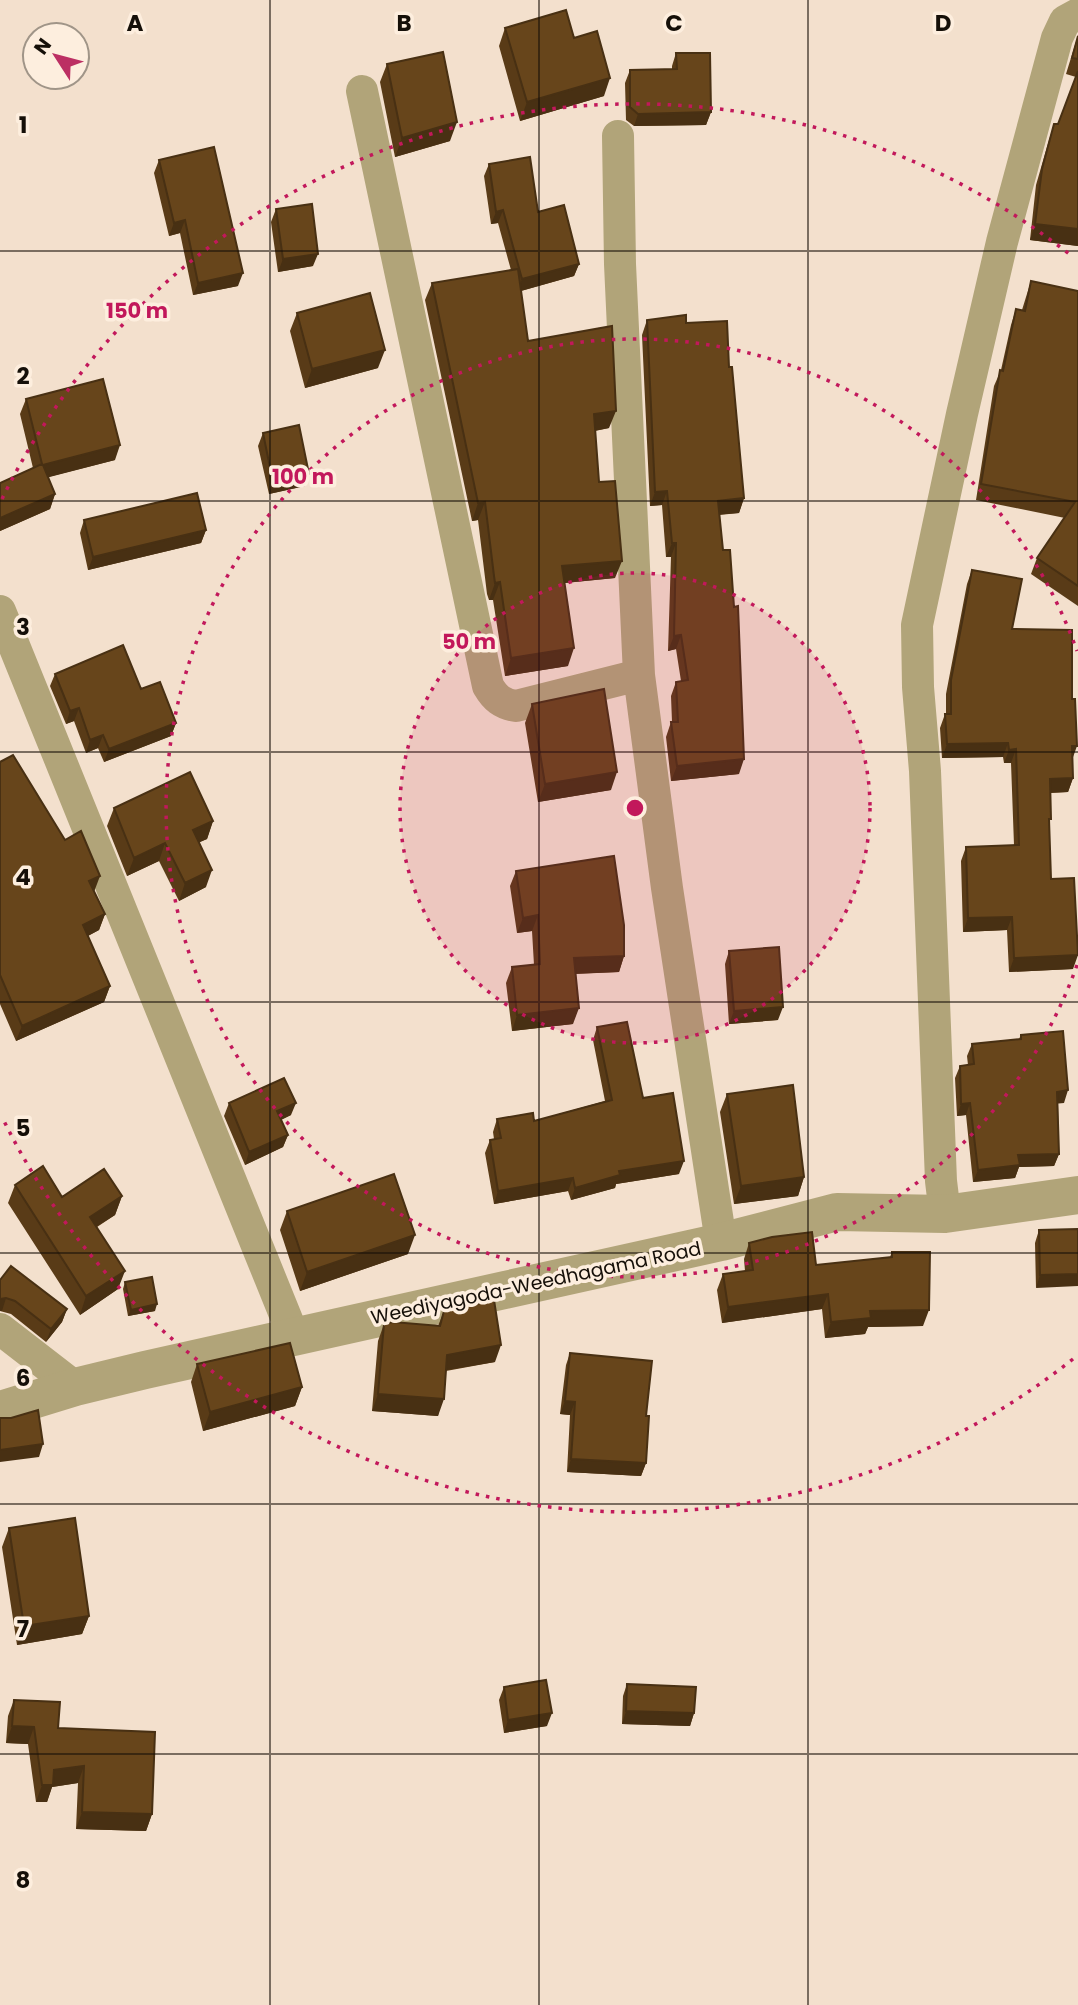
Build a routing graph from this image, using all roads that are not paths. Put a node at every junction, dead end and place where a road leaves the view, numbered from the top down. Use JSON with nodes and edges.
{"nodes":[{"id":1,"x":1078,"y":14,"type":"edge"},
{"id":2,"x":362,"y":91,"type":"dead end"},
{"id":3,"x":618,"y":136,"type":"dead end"},
{"id":4,"x":0,"y":611,"type":"edge"},
{"id":5,"x":639,"y":675,"type":"junction"},
{"id":6,"x":1078,"y":1195,"type":"edge"},
{"id":7,"x":945,"y":1214,"type":"junction"},
{"id":8,"x":721,"y":1242,"type":"junction"},
{"id":9,"x":0,"y":1329,"type":"edge"},
{"id":10,"x":294,"y":1337,"type":"junction"},
{"id":11,"x":75,"y":1387,"type":"junction"},
{"id":12,"x":0,"y":1410,"type":"edge"}],
"edges":[{"from":1,"to":7,"type":"street"},
{"from":2,"to":5,"type":"street"},
{"from":3,"to":5,"type":"street"},
{"from":4,"to":10,"type":"street"},
{"from":5,"to":8,"type":"street"},
{"from":6,"to":7,"type":"street","name":"Weediyagoda-Weedhagama Road"},
{"from":7,"to":8,"type":"street","name":"Weediyagoda-Weedhagama Road"},
{"from":8,"to":10,"type":"street","name":"Weediyagoda-Weedhagama Road"},
{"from":9,"to":11,"type":"street"},
{"from":10,"to":11,"type":"street","name":"Weediyagoda-Weedhagama Road"},
{"from":11,"to":12,"type":"street","name":"Weediyagoda-Weedhagama Road"}]}
